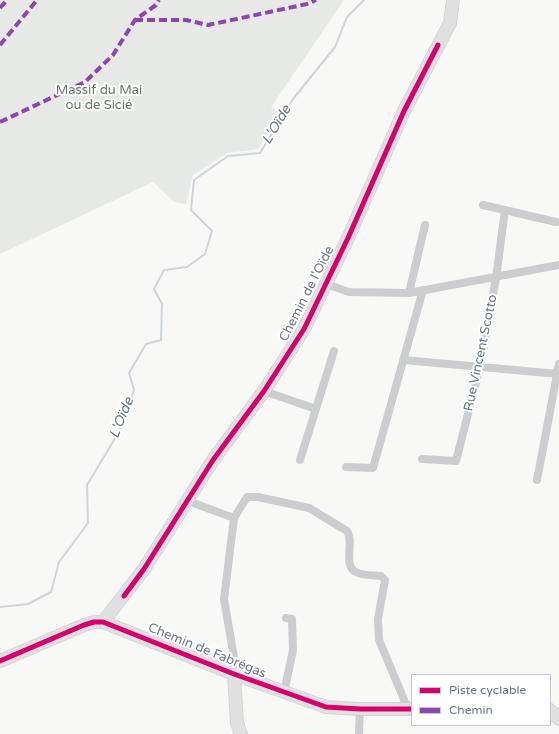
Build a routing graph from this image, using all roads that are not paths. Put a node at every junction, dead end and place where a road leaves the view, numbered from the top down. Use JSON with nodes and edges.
{"nodes":[{"id":1,"x":453,"y":0,"type":"edge"},
{"id":2,"x":483,"y":205,"type":"dead end"},
{"id":3,"x":505,"y":210,"type":"junction"},
{"id":4,"x":556,"y":222,"type":"dead end"},
{"id":5,"x":426,"y":225,"type":"dead end"},
{"id":6,"x":559,"y":265,"type":"edge"},
{"id":7,"x":496,"y":278,"type":"junction"},
{"id":8,"x":326,"y":284,"type":"junction"},
{"id":9,"x":423,"y":290,"type":"junction"},
{"id":10,"x":409,"y":293,"type":"junction"},
{"id":11,"x":334,"y":351,"type":"dead end"},
{"id":12,"x":404,"y":360,"type":"junction"},
{"id":13,"x":559,"y":364,"type":"edge"},
{"id":14,"x":480,"y":367,"type":"junction"},
{"id":15,"x":558,"y":374,"type":"edge"},
{"id":16,"x":264,"y":391,"type":"junction"},
{"id":17,"x":316,"y":409,"type":"junction"},
{"id":18,"x":422,"y":459,"type":"dead end"},
{"id":19,"x":300,"y":460,"type":"dead end"},
{"id":20,"x":346,"y":467,"type":"dead end"},
{"id":21,"x":537,"y":480,"type":"dead end"},
{"id":22,"x":188,"y":501,"type":"junction"},
{"id":23,"x":234,"y":518,"type":"junction"},
{"id":24,"x":286,"y":618,"type":"dead end"},
{"id":25,"x":103,"y":622,"type":"junction"},
{"id":26,"x":0,"y":661,"type":"edge"},
{"id":27,"x":239,"y":676,"type":"junction"},
{"id":28,"x":284,"y":693,"type":"junction"},
{"id":29,"x":360,"y":709,"type":"junction"},
{"id":30,"x":410,"y":709,"type":"edge"},
{"id":31,"x":551,"y":711,"type":"edge"},
{"id":32,"x":559,"y":719,"type":"edge"},
{"id":33,"x":241,"y":734,"type":"edge"},
{"id":34,"x":359,"y":734,"type":"edge"}],
"edges":[{"from":1,"to":8,"type":"street","name":"Chemin de l'Oïde"},
{"from":2,"to":3,"type":"street"},
{"from":3,"to":4,"type":"street"},
{"from":3,"to":7,"type":"street","name":"Rue Vincent Scotto"},
{"from":5,"to":10,"type":"street"},
{"from":6,"to":7,"type":"street"},
{"from":7,"to":9,"type":"street"},
{"from":7,"to":14,"type":"street","name":"Rue Vincent Scotto"},
{"from":8,"to":10,"type":"street"},
{"from":8,"to":16,"type":"street","name":"Chemin de l'Oïde"},
{"from":9,"to":10,"type":"street"},
{"from":9,"to":12,"type":"street"},
{"from":11,"to":17,"type":"street"},
{"from":12,"to":14,"type":"street"},
{"from":12,"to":20,"type":"street"},
{"from":13,"to":15,"type":"street"},
{"from":14,"to":15,"type":"street"},
{"from":14,"to":18,"type":"street","name":"Rue Vincent Scotto"},
{"from":15,"to":21,"type":"street"},
{"from":16,"to":17,"type":"street"},
{"from":16,"to":22,"type":"street","name":"Chemin de l'Oïde"},
{"from":17,"to":19,"type":"street"},
{"from":22,"to":23,"type":"street"},
{"from":22,"to":25,"type":"street","name":"Chemin de l'Oïde"},
{"from":23,"to":27,"type":"street"},
{"from":23,"to":30,"type":"street"},
{"from":24,"to":28,"type":"street"},
{"from":25,"to":26,"type":"street"},
{"from":25,"to":27,"type":"street","name":"Chemin de Fabrégas"},
{"from":27,"to":28,"type":"street","name":"Chemin de Fabrégas"},
{"from":27,"to":33,"type":"street"},
{"from":28,"to":29,"type":"street","name":"Chemin de Fabrégas"},
{"from":29,"to":30,"type":"street","name":"Chemin de Fabrégas"},
{"from":29,"to":34,"type":"street"},
{"from":31,"to":32,"type":"street"}]}
